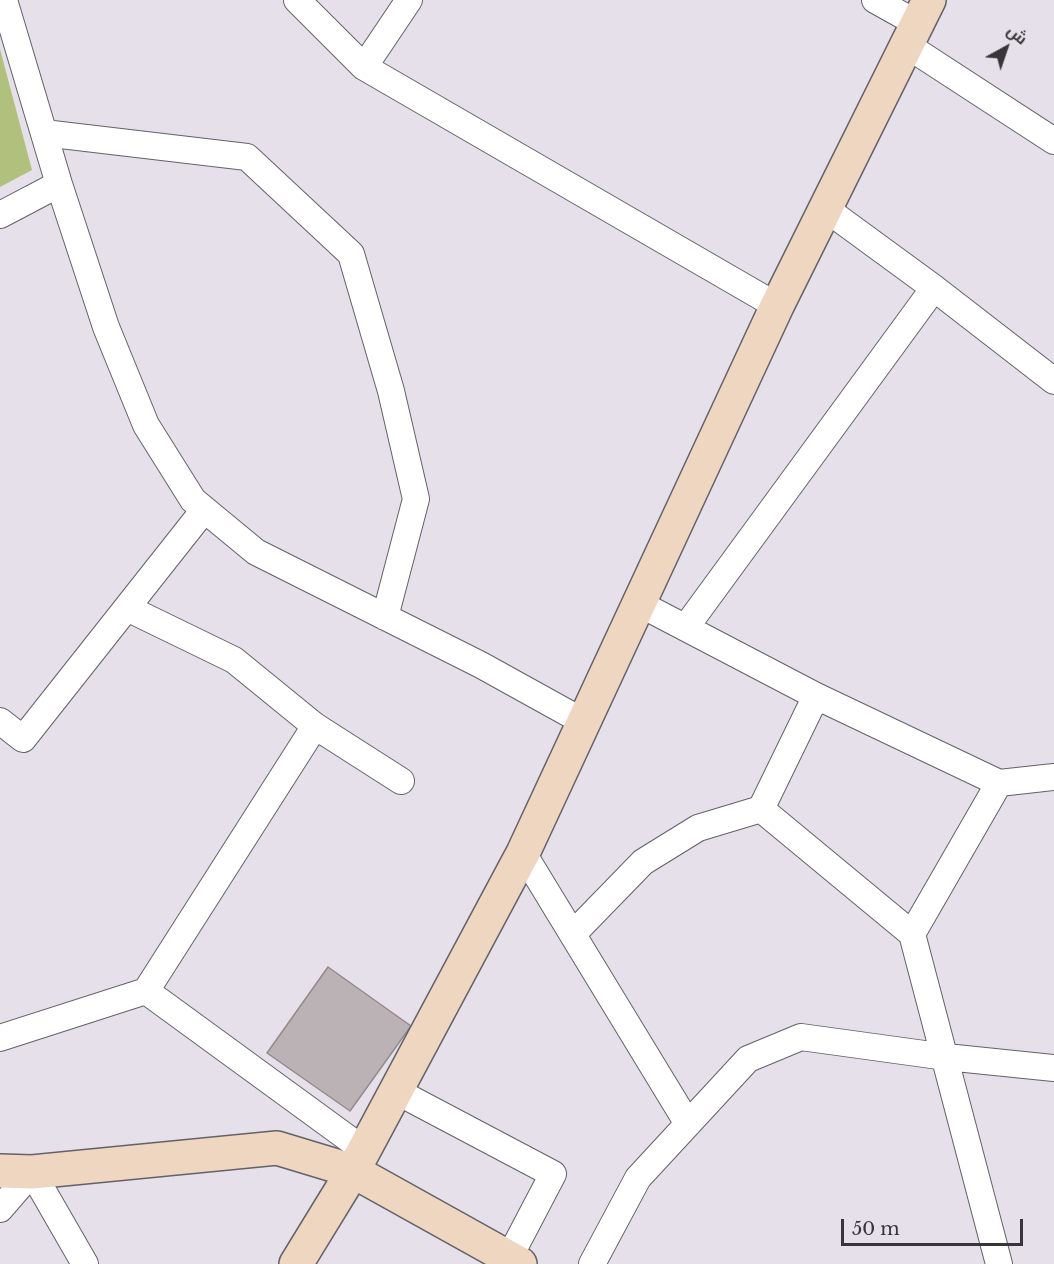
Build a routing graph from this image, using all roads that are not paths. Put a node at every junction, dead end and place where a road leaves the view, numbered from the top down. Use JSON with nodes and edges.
{"nodes":[{"id":1,"x":4,"y":0,"type":"edge"},
{"id":2,"x":297,"y":0,"type":"edge"},
{"id":3,"x":409,"y":0,"type":"edge"},
{"id":4,"x":875,"y":0,"type":"edge"},
{"id":5,"x":918,"y":23,"type":"edge"},
{"id":6,"x":364,"y":67,"type":"junction"},
{"id":7,"x":44,"y":133,"type":"junction"},
{"id":8,"x":1054,"y":141,"type":"edge"},
{"id":9,"x":59,"y":184,"type":"junction"},
{"id":10,"x":826,"y":209,"type":"junction"},
{"id":11,"x":0,"y":215,"type":"edge"},
{"id":12,"x":934,"y":288,"type":"junction"},
{"id":13,"x":777,"y":306,"type":"junction"},
{"id":14,"x":1054,"y":381,"type":"edge"},
{"id":15,"x":204,"y":510,"type":"junction"},
{"id":16,"x":640,"y":604,"type":"junction"},
{"id":17,"x":127,"y":608,"type":"junction"},
{"id":18,"x":385,"y":617,"type":"junction"},
{"id":19,"x":686,"y":627,"type":"junction"},
{"id":20,"x":816,"y":696,"type":"junction"},
{"id":21,"x":0,"y":721,"type":"edge"},
{"id":22,"x":584,"y":722,"type":"junction"},
{"id":23,"x":315,"y":726,"type":"junction"},
{"id":24,"x":1054,"y":777,"type":"edge"},
{"id":25,"x":401,"y":781,"type":"dead end"},
{"id":26,"x":999,"y":783,"type":"junction"},
{"id":27,"x":761,"y":809,"type":"junction"},
{"id":28,"x":523,"y":853,"type":"junction"},
{"id":29,"x":573,"y":934,"type":"junction"},
{"id":30,"x":912,"y":934,"type":"junction"},
{"id":31,"x":146,"y":991,"type":"junction"},
{"id":32,"x":0,"y":1038,"type":"edge"},
{"id":33,"x":946,"y":1057,"type":"junction"},
{"id":34,"x":1054,"y":1068,"type":"edge"},
{"id":35,"x":396,"y":1092,"type":"junction"},
{"id":36,"x":688,"y":1124,"type":"junction"},
{"id":37,"x":359,"y":1161,"type":"junction"},
{"id":38,"x":0,"y":1171,"type":"edge"},
{"id":39,"x":32,"y":1172,"type":"junction"},
{"id":40,"x":0,"y":1209,"type":"edge"},
{"id":41,"x":514,"y":1261,"type":"edge"},
{"id":42,"x":85,"y":1264,"type":"edge"},
{"id":43,"x":296,"y":1264,"type":"edge"},
{"id":44,"x":592,"y":1264,"type":"edge"},
{"id":45,"x":999,"y":1264,"type":"edge"}],
"edges":[{"from":1,"to":7,"type":"street"},
{"from":2,"to":6,"type":"street"},
{"from":3,"to":6,"type":"street"},
{"from":4,"to":5,"type":"street"},
{"from":5,"to":8,"type":"street"},
{"from":5,"to":10,"type":"street"},
{"from":6,"to":13,"type":"street"},
{"from":7,"to":9,"type":"street"},
{"from":7,"to":18,"type":"street"},
{"from":9,"to":11,"type":"street"},
{"from":9,"to":15,"type":"street"},
{"from":10,"to":12,"type":"street"},
{"from":10,"to":13,"type":"street"},
{"from":12,"to":14,"type":"street"},
{"from":12,"to":19,"type":"street"},
{"from":13,"to":16,"type":"street"},
{"from":15,"to":17,"type":"street"},
{"from":15,"to":18,"type":"street"},
{"from":16,"to":19,"type":"street"},
{"from":16,"to":22,"type":"street"},
{"from":17,"to":21,"type":"street"},
{"from":17,"to":23,"type":"street"},
{"from":18,"to":22,"type":"street"},
{"from":19,"to":20,"type":"street"},
{"from":20,"to":26,"type":"street"},
{"from":20,"to":27,"type":"street"},
{"from":22,"to":28,"type":"street"},
{"from":23,"to":25,"type":"street"},
{"from":23,"to":31,"type":"street"},
{"from":24,"to":26,"type":"street"},
{"from":26,"to":30,"type":"street"},
{"from":27,"to":29,"type":"street"},
{"from":27,"to":30,"type":"street"},
{"from":28,"to":29,"type":"street"},
{"from":28,"to":35,"type":"street"},
{"from":29,"to":36,"type":"street"},
{"from":30,"to":33,"type":"street"},
{"from":31,"to":32,"type":"street"},
{"from":31,"to":37,"type":"street"},
{"from":33,"to":34,"type":"street"},
{"from":33,"to":36,"type":"street"},
{"from":33,"to":45,"type":"street"},
{"from":35,"to":37,"type":"street"},
{"from":35,"to":41,"type":"street"},
{"from":36,"to":44,"type":"street"},
{"from":37,"to":39,"type":"street"},
{"from":37,"to":41,"type":"street"},
{"from":37,"to":43,"type":"street"},
{"from":38,"to":39,"type":"street"},
{"from":39,"to":40,"type":"street"},
{"from":39,"to":42,"type":"street"}]}
